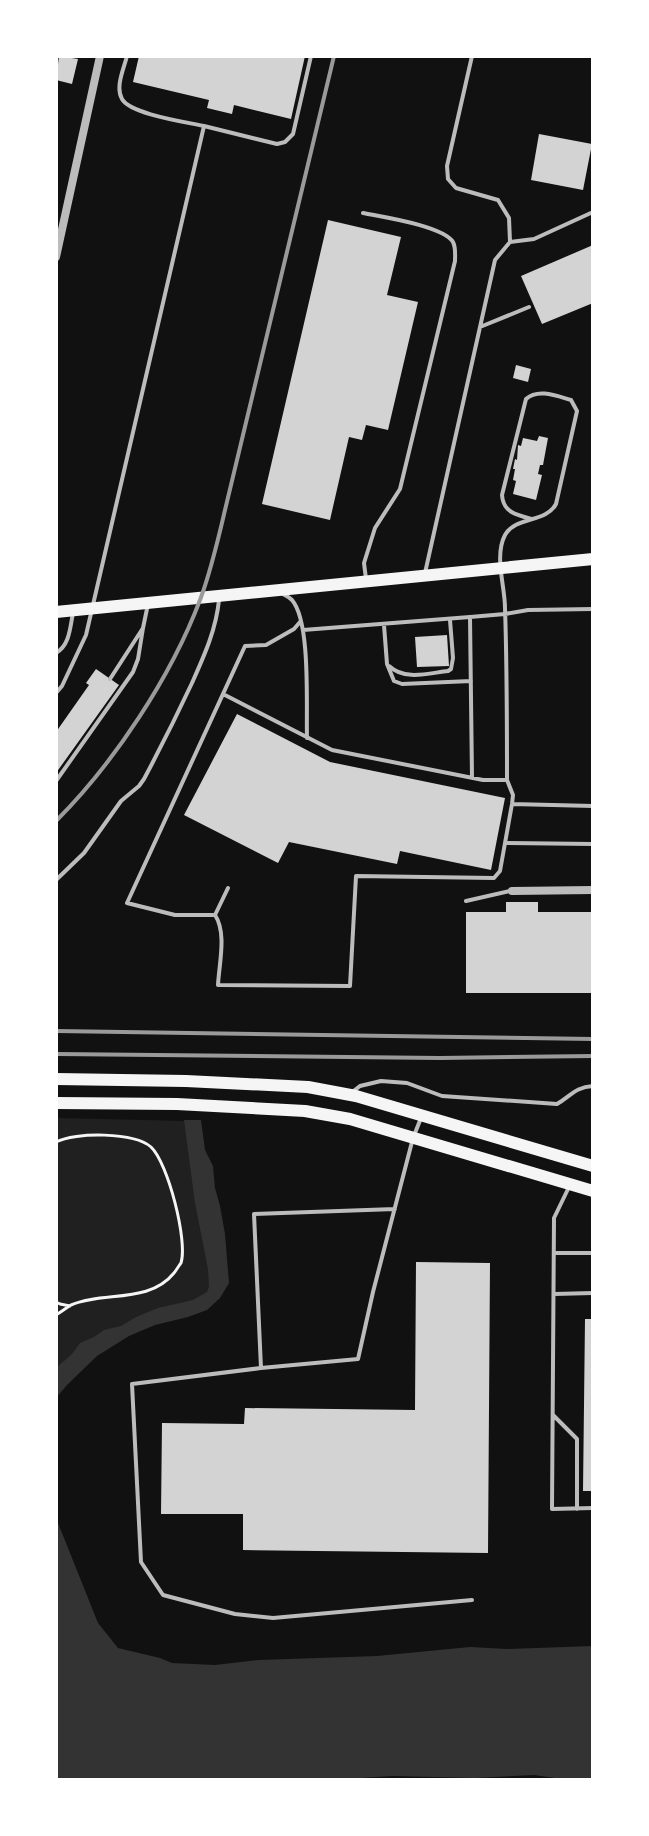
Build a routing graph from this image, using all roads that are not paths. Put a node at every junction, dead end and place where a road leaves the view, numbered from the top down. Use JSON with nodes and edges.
{"nodes":[{"id":1,"x":100,"y":56,"type":"edge"},
{"id":2,"x":127,"y":56,"type":"edge"},
{"id":3,"x":311,"y":56,"type":"edge"},
{"id":4,"x":472,"y":56,"type":"edge"},
{"id":5,"x":204,"y":126,"type":"junction"},
{"id":6,"x":593,"y":212,"type":"edge"},
{"id":7,"x":363,"y":213,"type":"dead end"},
{"id":8,"x":510,"y":242,"type":"junction"},
{"id":9,"x":56,"y":257,"type":"edge"},
{"id":10,"x":529,"y":307,"type":"dead end"},
{"id":11,"x":480,"y":327,"type":"junction"},
{"id":12,"x":532,"y":519,"type":"junction"},
{"id":13,"x":593,"y":559,"type":"edge"},
{"id":14,"x":502,"y":568,"type":"junction"},
{"id":15,"x":424,"y":576,"type":"junction"},
{"id":16,"x":366,"y":581,"type":"junction"},
{"id":17,"x":272,"y":592,"type":"junction"},
{"id":18,"x":219,"y":597,"type":"junction"},
{"id":19,"x":148,"y":604,"type":"junction"},
{"id":20,"x":91,"y":608,"type":"junction"},
{"id":21,"x":593,"y":609,"type":"edge"},
{"id":22,"x":74,"y":610,"type":"junction"},
{"id":23,"x":56,"y":612,"type":"edge"},
{"id":24,"x":505,"y":614,"type":"junction"},
{"id":25,"x":470,"y":617,"type":"junction"},
{"id":26,"x":450,"y":619,"type":"junction"},
{"id":27,"x":300,"y":622,"type":"junction"},
{"id":28,"x":384,"y":625,"type":"junction"},
{"id":29,"x":143,"y":628,"type":"junction"},
{"id":30,"x":303,"y":630,"type":"junction"},
{"id":31,"x":56,"y":653,"type":"edge"},
{"id":32,"x":387,"y":664,"type":"junction"},
{"id":33,"x":110,"y":679,"type":"dead end"},
{"id":34,"x":471,"y":681,"type":"junction"},
{"id":35,"x":56,"y":693,"type":"edge"},
{"id":36,"x":223,"y":694,"type":"junction"},
{"id":37,"x":307,"y":738,"type":"junction"},
{"id":38,"x":472,"y":778,"type":"junction"},
{"id":39,"x":507,"y":780,"type":"junction"},
{"id":40,"x":56,"y":781,"type":"edge"},
{"id":41,"x":512,"y":804,"type":"junction"},
{"id":42,"x":593,"y":806,"type":"edge"},
{"id":43,"x":505,"y":843,"type":"junction"},
{"id":44,"x":593,"y":844,"type":"edge"},
{"id":45,"x":56,"y":880,"type":"edge"},
{"id":46,"x":228,"y":888,"type":"dead end"},
{"id":47,"x":593,"y":890,"type":"edge"},
{"id":48,"x":512,"y":891,"type":"joint"},
{"id":49,"x":466,"y":901,"type":"dead end"},
{"id":50,"x":215,"y":915,"type":"junction"},
{"id":51,"x":56,"y":1079,"type":"edge"},
{"id":52,"x":593,"y":1086,"type":"edge"},
{"id":53,"x":349,"y":1094,"type":"junction"},
{"id":54,"x":56,"y":1103,"type":"edge"},
{"id":55,"x":422,"y":1116,"type":"junction"},
{"id":56,"x":413,"y":1138,"type":"junction"},
{"id":57,"x":593,"y":1166,"type":"edge"},
{"id":58,"x":570,"y":1185,"type":"junction"},
{"id":59,"x":593,"y":1191,"type":"edge"},
{"id":60,"x":395,"y":1209,"type":"junction"},
{"id":61,"x":554,"y":1253,"type":"junction"},
{"id":62,"x":593,"y":1253,"type":"edge"},
{"id":63,"x":593,"y":1293,"type":"edge"},
{"id":64,"x":554,"y":1294,"type":"junction"},
{"id":65,"x":261,"y":1368,"type":"junction"},
{"id":66,"x":553,"y":1415,"type":"junction"},
{"id":67,"x":593,"y":1508,"type":"edge"},
{"id":68,"x":577,"y":1509,"type":"junction"},
{"id":69,"x":472,"y":1600,"type":"dead end"}],
"edges":[{"from":1,"to":9,"type":"street"},
{"from":2,"to":5,"type":"lane"},
{"from":3,"to":5,"type":"lane"},
{"from":4,"to":8,"type":"lane"},
{"from":5,"to":20,"type":"lane"},
{"from":6,"to":8,"type":"lane"},
{"from":7,"to":16,"type":"lane"},
{"from":8,"to":11,"type":"lane"},
{"from":10,"to":11,"type":"lane"},
{"from":11,"to":15,"type":"lane"},
{"from":12,"to":12,"type":"lane"},
{"from":12,"to":14,"type":"lane"},
{"from":13,"to":14,"type":"main road"},
{"from":14,"to":15,"type":"main road"},
{"from":14,"to":24,"type":"lane"},
{"from":15,"to":16,"type":"main road"},
{"from":16,"to":17,"type":"main road"},
{"from":17,"to":18,"type":"main road"},
{"from":17,"to":27,"type":"lane"},
{"from":18,"to":19,"type":"main road"},
{"from":18,"to":45,"type":"lane"},
{"from":19,"to":20,"type":"main road"},
{"from":19,"to":29,"type":"lane"},
{"from":20,"to":22,"type":"main road"},
{"from":20,"to":35,"type":"lane"},
{"from":21,"to":24,"type":"lane"},
{"from":22,"to":23,"type":"main road"},
{"from":22,"to":31,"type":"lane"},
{"from":24,"to":25,"type":"lane"},
{"from":24,"to":39,"type":"lane"},
{"from":25,"to":26,"type":"lane"},
{"from":25,"to":34,"type":"lane"},
{"from":26,"to":28,"type":"lane"},
{"from":26,"to":32,"type":"lane"},
{"from":27,"to":30,"type":"lane"},
{"from":27,"to":36,"type":"lane"},
{"from":28,"to":30,"type":"lane"},
{"from":28,"to":32,"type":"lane"},
{"from":29,"to":33,"type":"lane"},
{"from":29,"to":40,"type":"lane"},
{"from":30,"to":37,"type":"lane"},
{"from":32,"to":34,"type":"lane"},
{"from":34,"to":38,"type":"lane"},
{"from":36,"to":37,"type":"lane"},
{"from":36,"to":50,"type":"lane"},
{"from":37,"to":38,"type":"lane"},
{"from":38,"to":39,"type":"lane"},
{"from":39,"to":41,"type":"lane"},
{"from":41,"to":42,"type":"lane"},
{"from":41,"to":43,"type":"lane"},
{"from":43,"to":44,"type":"lane"},
{"from":43,"to":50,"type":"lane"},
{"from":46,"to":50,"type":"lane"},
{"from":47,"to":48,"type":"street"},
{"from":48,"to":49,"type":"lane"},
{"from":51,"to":53,"type":"main road"},
{"from":52,"to":53,"type":"lane"},
{"from":53,"to":55,"type":"main road"},
{"from":54,"to":56,"type":"main road"},
{"from":55,"to":56,"type":"lane"},
{"from":55,"to":57,"type":"main road"},
{"from":56,"to":58,"type":"main road"},
{"from":56,"to":60,"type":"lane"},
{"from":58,"to":59,"type":"main road"},
{"from":58,"to":61,"type":"lane"},
{"from":60,"to":65,"type":"lane"},
{"from":60,"to":65,"type":"lane"},
{"from":61,"to":62,"type":"lane"},
{"from":61,"to":64,"type":"lane"},
{"from":63,"to":64,"type":"lane"},
{"from":64,"to":66,"type":"lane"},
{"from":65,"to":69,"type":"lane"},
{"from":66,"to":68,"type":"lane"},
{"from":66,"to":68,"type":"lane"},
{"from":67,"to":68,"type":"lane"}]}
